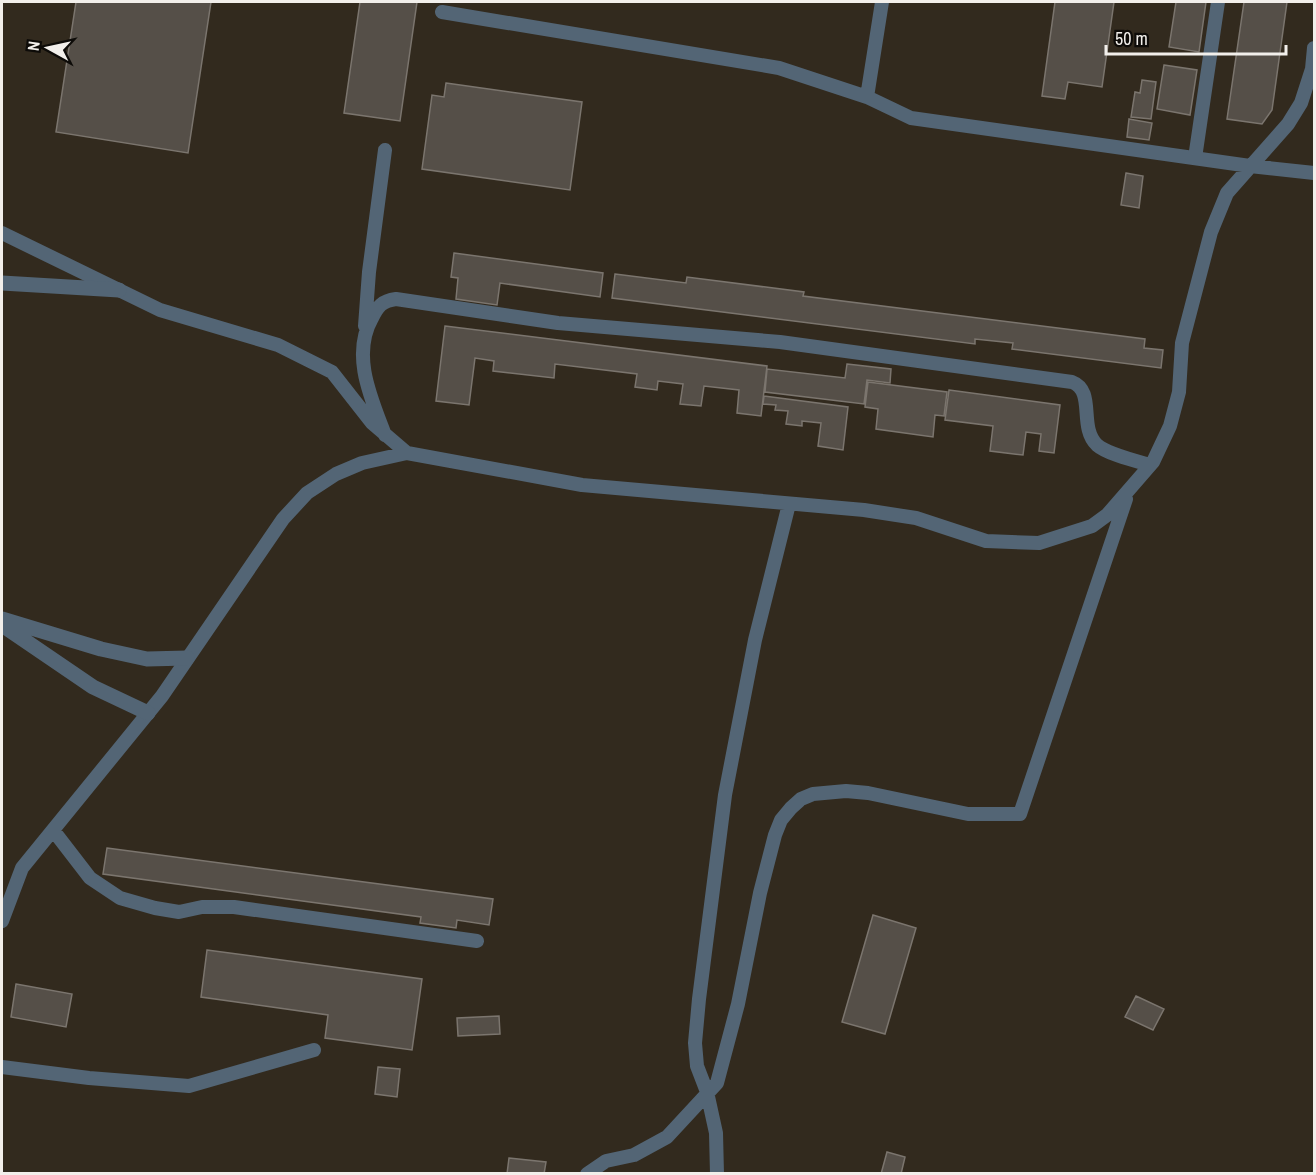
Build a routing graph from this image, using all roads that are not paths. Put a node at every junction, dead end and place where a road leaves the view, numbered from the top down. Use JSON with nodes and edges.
{"nodes":[{"id":1,"x":882,"y":2,"type":"edge"},
{"id":2,"x":1218,"y":2,"type":"edge"},
{"id":3,"x":442,"y":12,"type":"dead end"},
{"id":4,"x":1314,"y":48,"type":"edge"},
{"id":5,"x":867,"y":97,"type":"junction"},
{"id":6,"x":385,"y":150,"type":"dead end"},
{"id":7,"x":1195,"y":159,"type":"junction"},
{"id":8,"x":1250,"y":166,"type":"junction"},
{"id":9,"x":1314,"y":173,"type":"edge"},
{"id":10,"x":2,"y":233,"type":"edge"},
{"id":11,"x":2,"y":283,"type":"edge"},
{"id":12,"x":119,"y":290,"type":"junction"},
{"id":13,"x":365,"y":331,"type":"junction"},
{"id":14,"x":385,"y":435,"type":"junction"},
{"id":15,"x":407,"y":453,"type":"junction"},
{"id":16,"x":1150,"y":465,"type":"junction"},
{"id":17,"x":1129,"y":490,"type":"junction"},
{"id":18,"x":789,"y":504,"type":"junction"},
{"id":19,"x":2,"y":619,"type":"edge"},
{"id":20,"x":2,"y":625,"type":"edge"},
{"id":21,"x":187,"y":658,"type":"junction"},
{"id":22,"x":148,"y":713,"type":"junction"},
{"id":23,"x":53,"y":830,"type":"junction"},
{"id":24,"x":2,"y":921,"type":"edge"},
{"id":25,"x":477,"y":941,"type":"dead end"},
{"id":26,"x":314,"y":1050,"type":"dead end"},
{"id":27,"x":2,"y":1067,"type":"edge"},
{"id":28,"x":707,"y":1092,"type":"junction"},
{"id":29,"x":587,"y":1173,"type":"edge"},
{"id":30,"x":717,"y":1173,"type":"edge"}],
"edges":[{"from":1,"to":5,"type":"lane"},
{"from":2,"to":7,"type":"lane"},
{"from":3,"to":5,"type":"lane"},
{"from":4,"to":8,"type":"lane"},
{"from":5,"to":7,"type":"lane"},
{"from":6,"to":13,"type":"lane"},
{"from":7,"to":8,"type":"lane"},
{"from":8,"to":9,"type":"lane"},
{"from":8,"to":16,"type":"lane"},
{"from":10,"to":12,"type":"lane"},
{"from":11,"to":12,"type":"street"},
{"from":12,"to":14,"type":"lane"},
{"from":13,"to":14,"type":"lane"},
{"from":13,"to":16,"type":"lane"},
{"from":14,"to":15,"type":"lane"},
{"from":15,"to":18,"type":"lane"},
{"from":15,"to":21,"type":"lane"},
{"from":16,"to":17,"type":"lane"},
{"from":17,"to":18,"type":"lane"},
{"from":17,"to":28,"type":"lane"},
{"from":18,"to":28,"type":"lane"},
{"from":19,"to":21,"type":"street"},
{"from":20,"to":22,"type":"street"},
{"from":21,"to":22,"type":"lane"},
{"from":22,"to":23,"type":"lane"},
{"from":23,"to":24,"type":"lane"},
{"from":23,"to":25,"type":"lane"},
{"from":26,"to":27,"type":"lane"},
{"from":28,"to":29,"type":"lane"},
{"from":28,"to":30,"type":"lane"}]}
